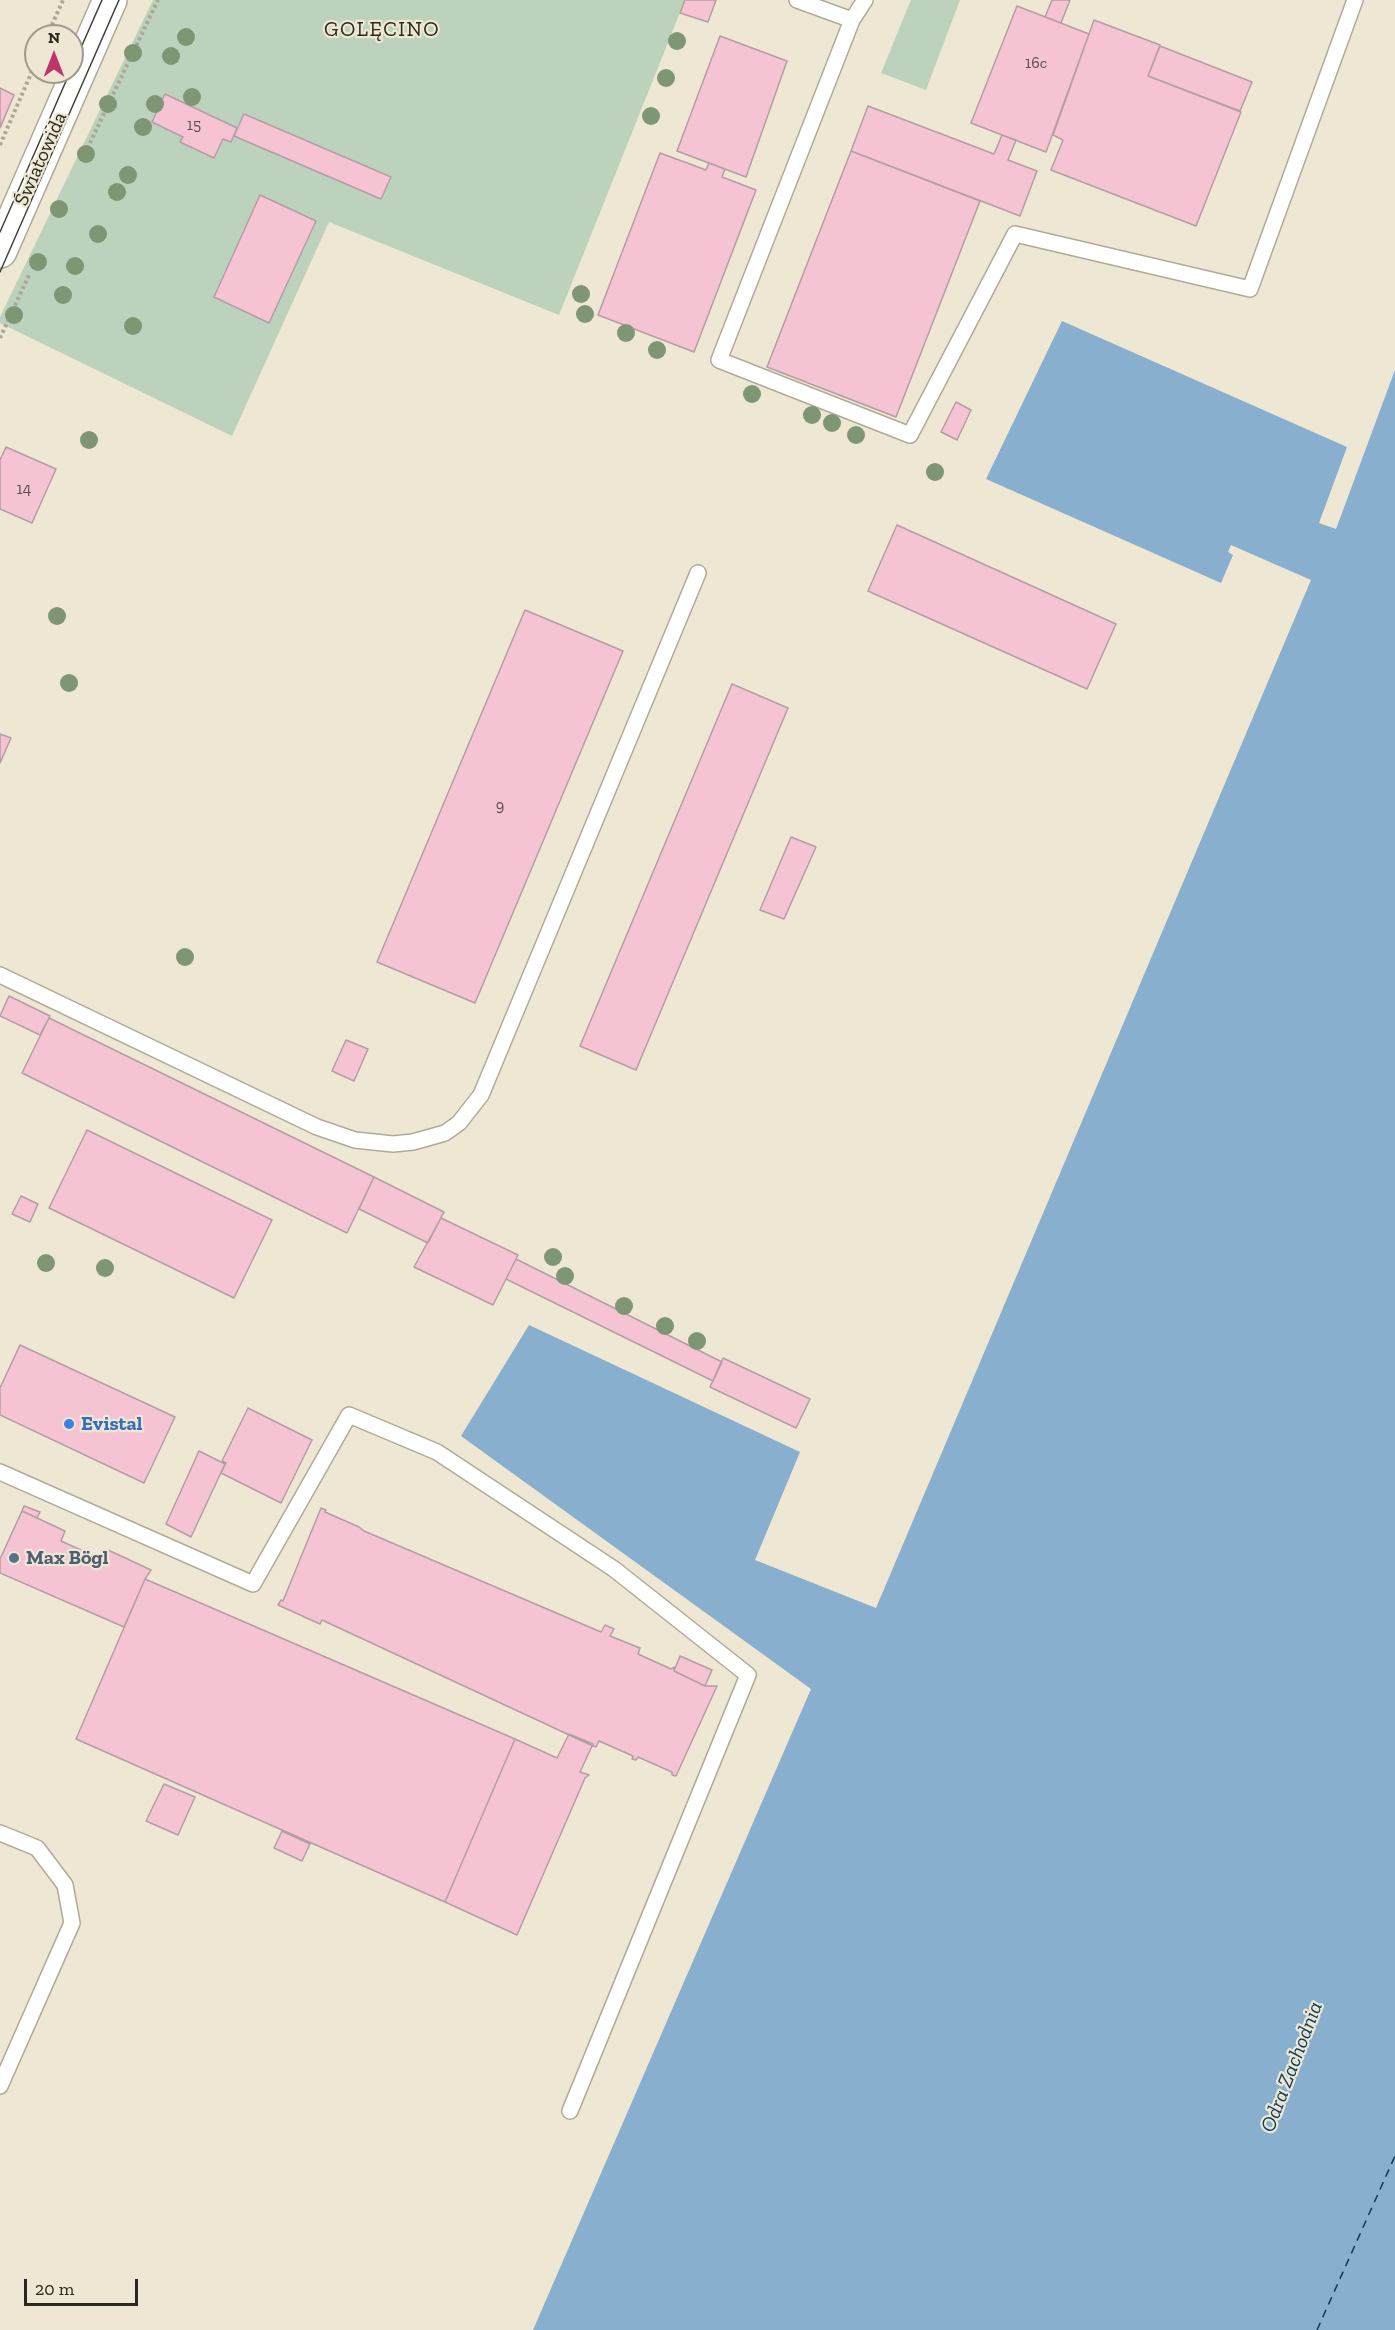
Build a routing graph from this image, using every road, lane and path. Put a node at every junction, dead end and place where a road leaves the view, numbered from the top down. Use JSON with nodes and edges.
{"nodes":[{"id":1,"x":63,"y":0,"type":"edge"},
{"id":2,"x":110,"y":0,"type":"edge"},
{"id":3,"x":797,"y":0,"type":"edge"},
{"id":4,"x":865,"y":0,"type":"edge"},
{"id":5,"x":1355,"y":0,"type":"edge"},
{"id":6,"x":852,"y":20,"type":"junction"},
{"id":7,"x":52,"y":24,"type":"edge"},
{"id":8,"x":26,"y":84,"type":"edge"},
{"id":9,"x":0,"y":145,"type":"edge"},
{"id":10,"x":0,"y":251,"type":"edge"},
{"id":11,"x":698,"y":573,"type":"dead end"},
{"id":12,"x":0,"y":975,"type":"edge"},
{"id":13,"x":0,"y":1472,"type":"edge"},
{"id":14,"x":0,"y":1833,"type":"edge"},
{"id":15,"x":0,"y":2086,"type":"edge"},
{"id":16,"x":570,"y":2111,"type":"dead end"}],
"edges":[{"from":1,"to":7,"type":"path"},
{"from":2,"to":10,"type":"street","name":"Światowida"},
{"from":3,"to":6,"type":"lane"},
{"from":4,"to":6,"type":"lane"},
{"from":5,"to":6,"type":"lane"},
{"from":8,"to":9,"type":"path"},
{"from":11,"to":12,"type":"lane"},
{"from":13,"to":16,"type":"lane"},
{"from":14,"to":15,"type":"lane"}]}
